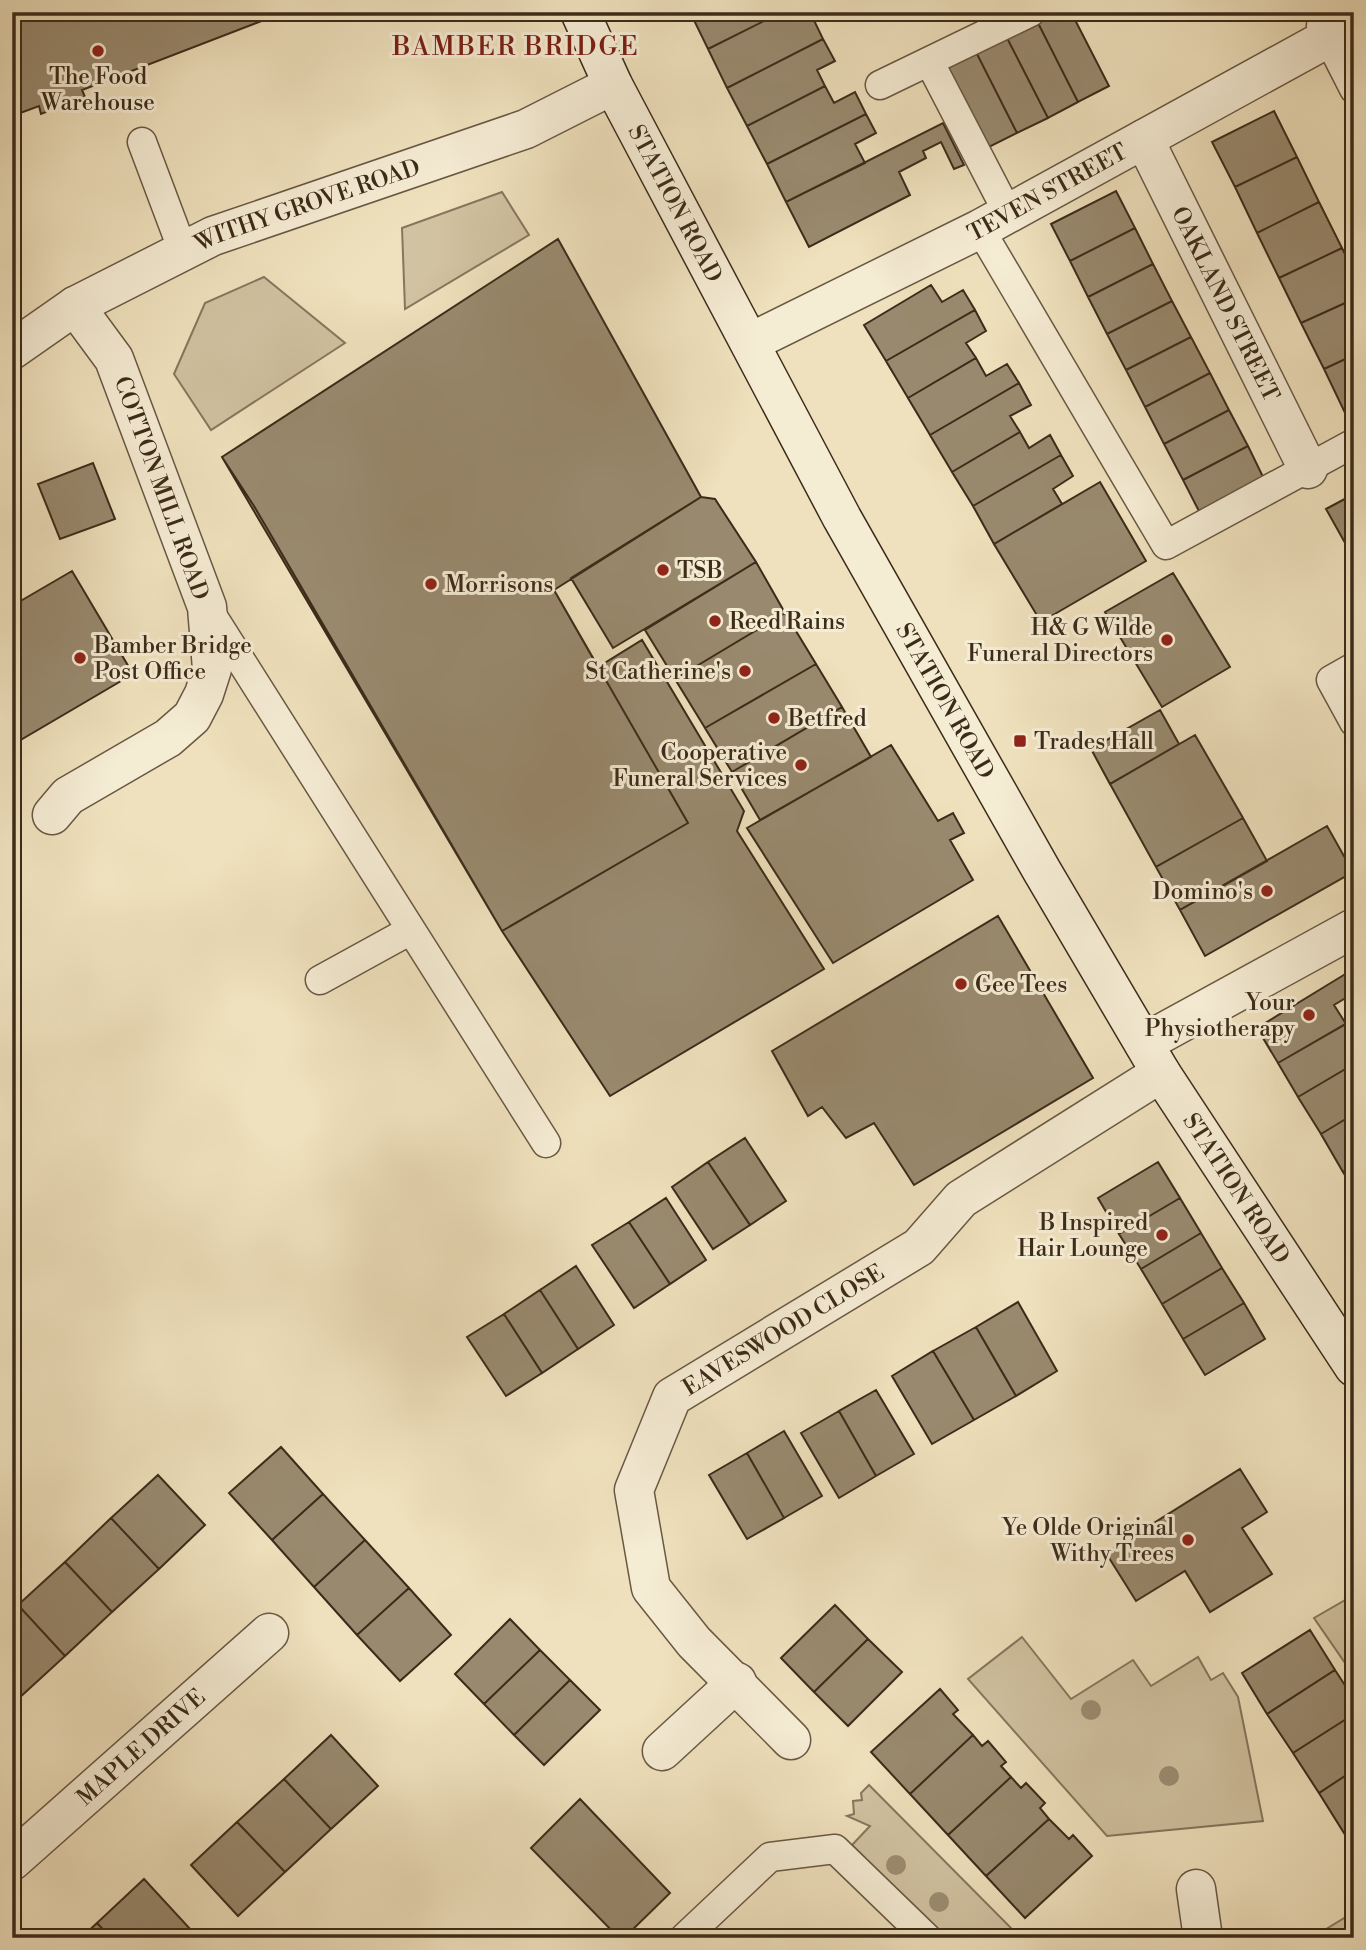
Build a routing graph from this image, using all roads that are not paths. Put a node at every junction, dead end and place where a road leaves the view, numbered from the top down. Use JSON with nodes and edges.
{"nodes":[{"id":1,"x":1031,"y":12,"type":"edge"},
{"id":2,"x":590,"y":16,"type":"edge"},
{"id":3,"x":1327,"y":32,"type":"joint"},
{"id":4,"x":930,"y":63,"type":"junction"},
{"id":5,"x":613,"y":85,"type":"junction"},
{"id":6,"x":880,"y":85,"type":"dead end"},
{"id":7,"x":1354,"y":89,"type":"edge"},
{"id":8,"x":1144,"y":139,"type":"junction"},
{"id":9,"x":142,"y":142,"type":"dead end"},
{"id":10,"x":994,"y":221,"type":"junction"},
{"id":11,"x":183,"y":250,"type":"junction"},
{"id":12,"x":75,"y":306,"type":"junction"},
{"id":13,"x":751,"y":342,"type":"junction"},
{"id":14,"x":12,"y":350,"type":"edge"},
{"id":15,"x":1354,"y":443,"type":"edge"},
{"id":16,"x":1308,"y":469,"type":"junction"},
{"id":17,"x":207,"y":607,"type":"junction"},
{"id":18,"x":1354,"y":667,"type":"edge"},
{"id":19,"x":1354,"y":722,"type":"edge"},
{"id":20,"x":52,"y":815,"type":"dead end"},
{"id":21,"x":1354,"y":928,"type":"edge"},
{"id":22,"x":411,"y":930,"type":"junction"},
{"id":23,"x":320,"y":980,"type":"dead end"},
{"id":24,"x":1153,"y":1058,"type":"junction"},
{"id":25,"x":546,"y":1143,"type":"dead end"},
{"id":26,"x":1354,"y":1367,"type":"edge"},
{"id":27,"x":269,"y":1633,"type":"dead end"},
{"id":28,"x":737,"y":1682,"type":"junction"},
{"id":29,"x":791,"y":1740,"type":"dead end"},
{"id":30,"x":662,"y":1751,"type":"dead end"},
{"id":31,"x":12,"y":1861,"type":"edge"},
{"id":32,"x":1196,"y":1889,"type":"dead end"},
{"id":33,"x":684,"y":1938,"type":"edge"},
{"id":34,"x":927,"y":1938,"type":"edge"},
{"id":35,"x":1203,"y":1938,"type":"edge"}],
"edges":[{"from":1,"to":4,"type":"lane"},
{"from":2,"to":5,"type":"street","name":"STATION ROAD"},
{"from":3,"to":7,"type":"lane"},
{"from":3,"to":8,"type":"street","name":"TEVEN STREET"},
{"from":4,"to":6,"type":"lane"},
{"from":4,"to":10,"type":"lane"},
{"from":5,"to":11,"type":"street","name":"WITHY GROVE ROAD"},
{"from":5,"to":13,"type":"street","name":"STATION ROAD"},
{"from":8,"to":10,"type":"street","name":"TEVEN STREET"},
{"from":8,"to":16,"type":"street","name":"OAKLAND STREET"},
{"from":9,"to":11,"type":"lane"},
{"from":10,"to":13,"type":"street","name":"TEVEN STREET"},
{"from":10,"to":16,"type":"lane"},
{"from":11,"to":12,"type":"street","name":"WITHY GROVE ROAD"},
{"from":12,"to":14,"type":"street","name":"WITHY GROVE ROAD"},
{"from":12,"to":17,"type":"street","name":"COTTON MILL ROAD"},
{"from":13,"to":24,"type":"street","name":"STATION ROAD"},
{"from":15,"to":16,"type":"lane"},
{"from":17,"to":20,"type":"street","name":"COTTON MILL ROAD"},
{"from":17,"to":22,"type":"lane"},
{"from":18,"to":19,"type":"lane"},
{"from":21,"to":24,"type":"street","name":"EAVESWOOD CLOSE"},
{"from":22,"to":23,"type":"lane"},
{"from":22,"to":25,"type":"lane"},
{"from":24,"to":26,"type":"street","name":"STATION ROAD"},
{"from":24,"to":28,"type":"street","name":"EAVESWOOD CLOSE"},
{"from":27,"to":31,"type":"street","name":"MAPLE DRIVE"},
{"from":28,"to":29,"type":"street","name":"EAVESWOOD CLOSE"},
{"from":28,"to":30,"type":"street"},
{"from":32,"to":35,"type":"street"},
{"from":33,"to":34,"type":"lane"}]}
